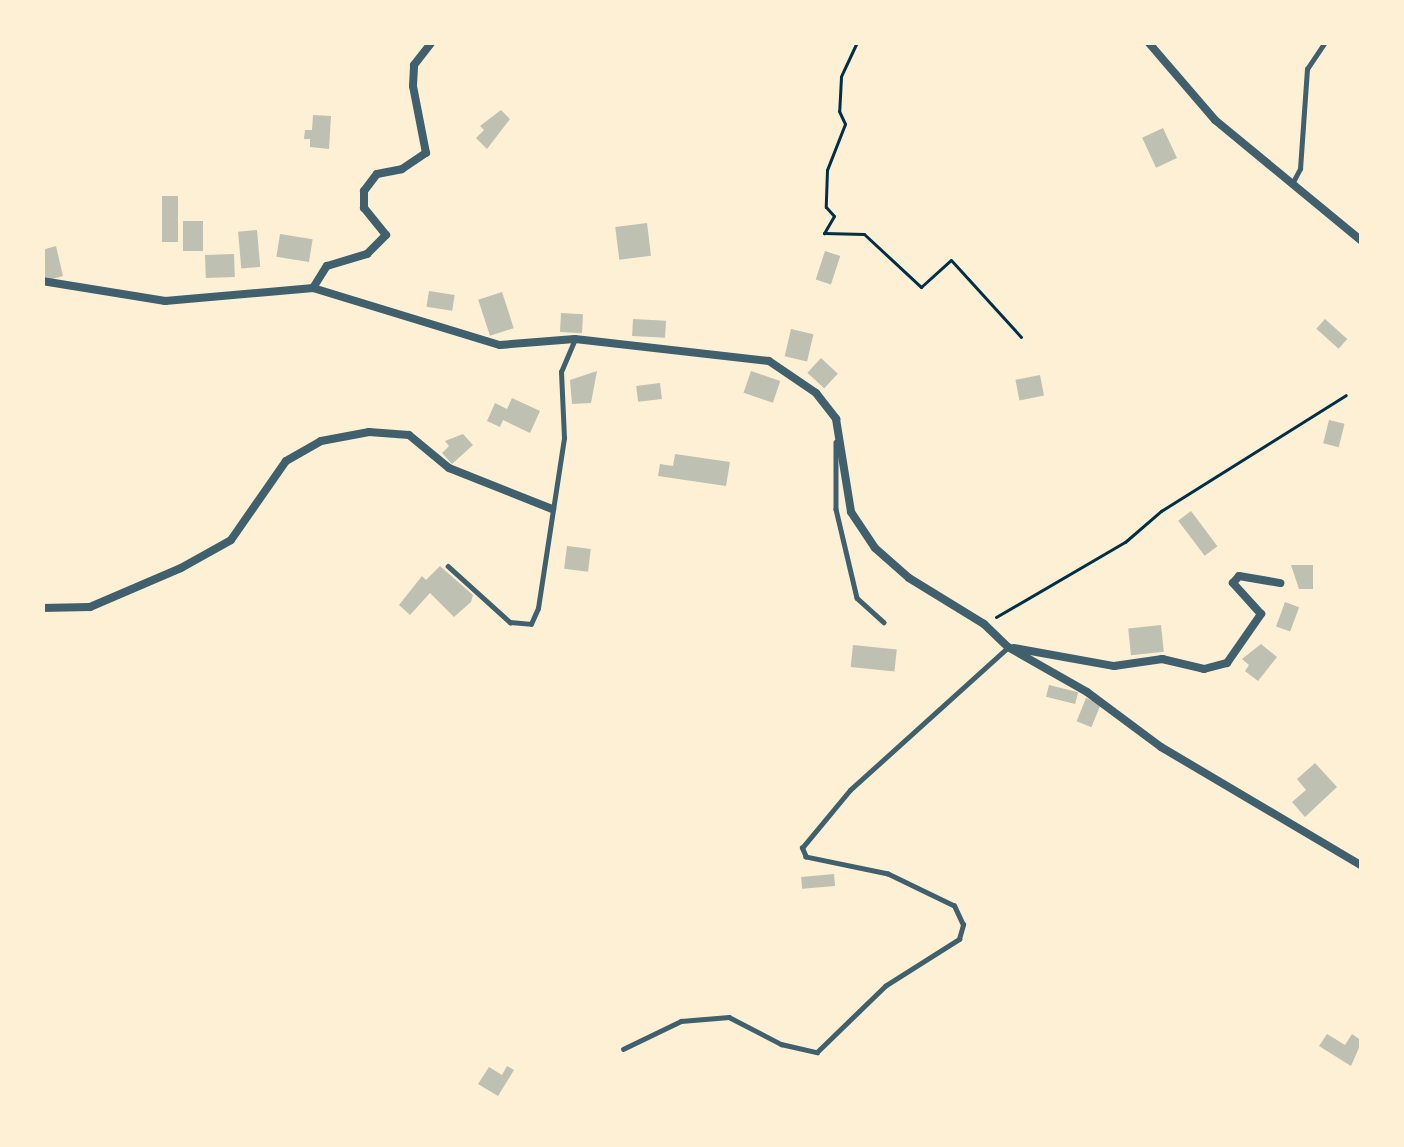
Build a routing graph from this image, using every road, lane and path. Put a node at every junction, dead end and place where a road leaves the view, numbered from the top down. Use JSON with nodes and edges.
{"nodes":[{"id":1,"x":431,"y":42,"type":"edge"},
{"id":2,"x":856,"y":42,"type":"edge"},
{"id":3,"x":1148,"y":42,"type":"edge"},
{"id":4,"x":1325,"y":42,"type":"edge"},
{"id":5,"x":1293,"y":182,"type":"junction"},
{"id":6,"x":1362,"y":241,"type":"edge"},
{"id":7,"x":42,"y":281,"type":"edge"},
{"id":8,"x":313,"y":288,"type":"junction"},
{"id":9,"x":1021,"y":337,"type":"dead end"},
{"id":10,"x":575,"y":339,"type":"junction"},
{"id":11,"x":1346,"y":395,"type":"dead end"},
{"id":12,"x":836,"y":419,"type":"junction"},
{"id":13,"x":552,"y":509,"type":"junction"},
{"id":14,"x":448,"y":566,"type":"dead end"},
{"id":15,"x":1280,"y":583,"type":"dead end"},
{"id":16,"x":42,"y":608,"type":"edge"},
{"id":17,"x":884,"y":622,"type":"dead end"},
{"id":18,"x":984,"y":624,"type":"junction"},
{"id":19,"x":1008,"y":646,"type":"junction"},
{"id":20,"x":1362,"y":866,"type":"edge"},
{"id":21,"x":623,"y":1049,"type":"dead end"}],
"edges":[{"from":1,"to":8,"type":"street"},
{"from":2,"to":9,"type":"path"},
{"from":3,"to":5,"type":"street"},
{"from":4,"to":5,"type":"lane"},
{"from":5,"to":6,"type":"street"},
{"from":7,"to":8,"type":"street"},
{"from":8,"to":10,"type":"street"},
{"from":10,"to":12,"type":"street"},
{"from":10,"to":13,"type":"lane"},
{"from":11,"to":18,"type":"path"},
{"from":12,"to":17,"type":"lane"},
{"from":12,"to":18,"type":"street"},
{"from":13,"to":14,"type":"lane"},
{"from":13,"to":16,"type":"street"},
{"from":15,"to":19,"type":"street"},
{"from":18,"to":19,"type":"street"},
{"from":19,"to":20,"type":"street"},
{"from":19,"to":21,"type":"lane"}]}
